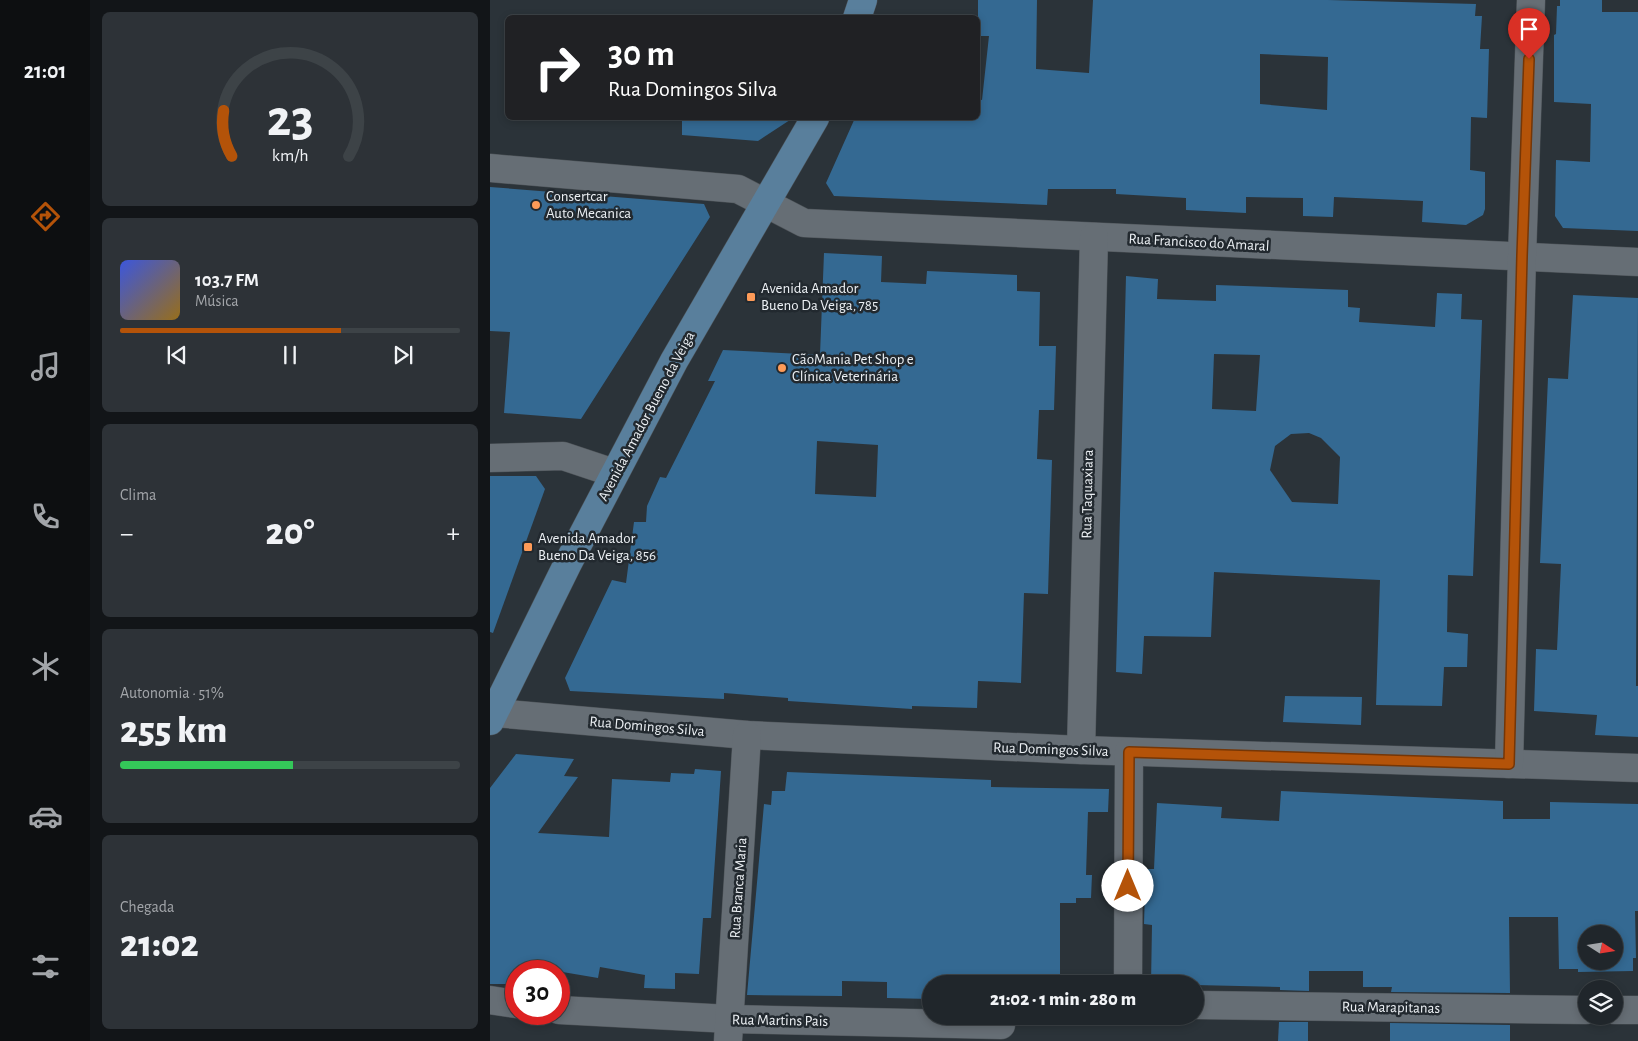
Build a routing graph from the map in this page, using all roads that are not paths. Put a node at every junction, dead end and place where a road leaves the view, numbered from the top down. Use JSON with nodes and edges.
{"nodes":[{"id":1,"x":863,"y":0,"type":"edge"},
{"id":2,"x":1532,"y":0,"type":"edge"},
{"id":3,"x":858,"y":15,"type":"edge"},
{"id":4,"x":814,"y":120,"type":"edge"},
{"id":5,"x":490,"y":168,"type":"edge"},
{"id":6,"x":765,"y":203,"type":"junction"},
{"id":7,"x":1094,"y":237,"type":"junction"},
{"id":8,"x":1522,"y":256,"type":"junction"},
{"id":9,"x":1638,"y":262,"type":"edge"},
{"id":10,"x":490,"y":458,"type":"edge"},
{"id":11,"x":614,"y":473,"type":"junction"},
{"id":12,"x":492,"y":717,"type":"edge"},
{"id":13,"x":747,"y":735,"type":"junction"},
{"id":14,"x":1080,"y":750,"type":"junction"},
{"id":15,"x":1129,"y":752,"type":"junction"},
{"id":16,"x":1509,"y":764,"type":"junction"},
{"id":17,"x":1638,"y":768,"type":"edge"},
{"id":18,"x":1128,"y":975,"type":"edge"},
{"id":19,"x":490,"y":1000,"type":"edge"},
{"id":20,"x":505,"y":1002,"type":"edge"},
{"id":21,"x":1204,"y":1005,"type":"edge"},
{"id":22,"x":1578,"y":1010,"type":"edge"},
{"id":23,"x":1623,"y":1010,"type":"edge"},
{"id":24,"x":1638,"y":1010,"type":"edge"},
{"id":25,"x":570,"y":1011,"type":"edge"},
{"id":26,"x":1001,"y":1025,"type":"dead end"},
{"id":27,"x":729,"y":1030,"type":"edge"}],
"edges":[{"from":1,"to":3,"type":"main road"},
{"from":2,"to":8,"type":"street"},
{"from":4,"to":6,"type":"main road","name":"Avenida Amador Bueno da Veiga"},
{"from":5,"to":6,"type":"street","name":"Rua Francisco do Amaral"},
{"from":6,"to":7,"type":"street","name":"Rua Francisco do Amaral"},
{"from":6,"to":11,"type":"main road","name":"Avenida Amador Bueno da Veiga"},
{"from":7,"to":8,"type":"street","name":"Rua Francisco do Amaral"},
{"from":7,"to":14,"type":"street","name":"Rua Taquaxiara"},
{"from":8,"to":9,"type":"street","name":"Rua Francisco do Amaral"},
{"from":8,"to":16,"type":"street"},
{"from":10,"to":11,"type":"street"},
{"from":11,"to":12,"type":"main road","name":"Avenida Amador Bueno da Veiga"},
{"from":12,"to":13,"type":"street","name":"Rua Domingos Silva"},
{"from":13,"to":14,"type":"street","name":"Rua Domingos Silva"},
{"from":13,"to":27,"type":"street","name":"Rua Branca Maria"},
{"from":14,"to":15,"type":"street","name":"Rua Domingos Silva"},
{"from":15,"to":16,"type":"street","name":"Rua Domingos Silva"},
{"from":15,"to":18,"type":"street"},
{"from":16,"to":17,"type":"street","name":"Rua Domingos Silva"},
{"from":19,"to":20,"type":"street"},
{"from":21,"to":22,"type":"street","name":"Rua Marapitanas"},
{"from":23,"to":24,"type":"street"},
{"from":25,"to":27,"type":"street","name":"Rua Martins Pais"},
{"from":26,"to":27,"type":"street","name":"Rua Martins Pais"}]}
